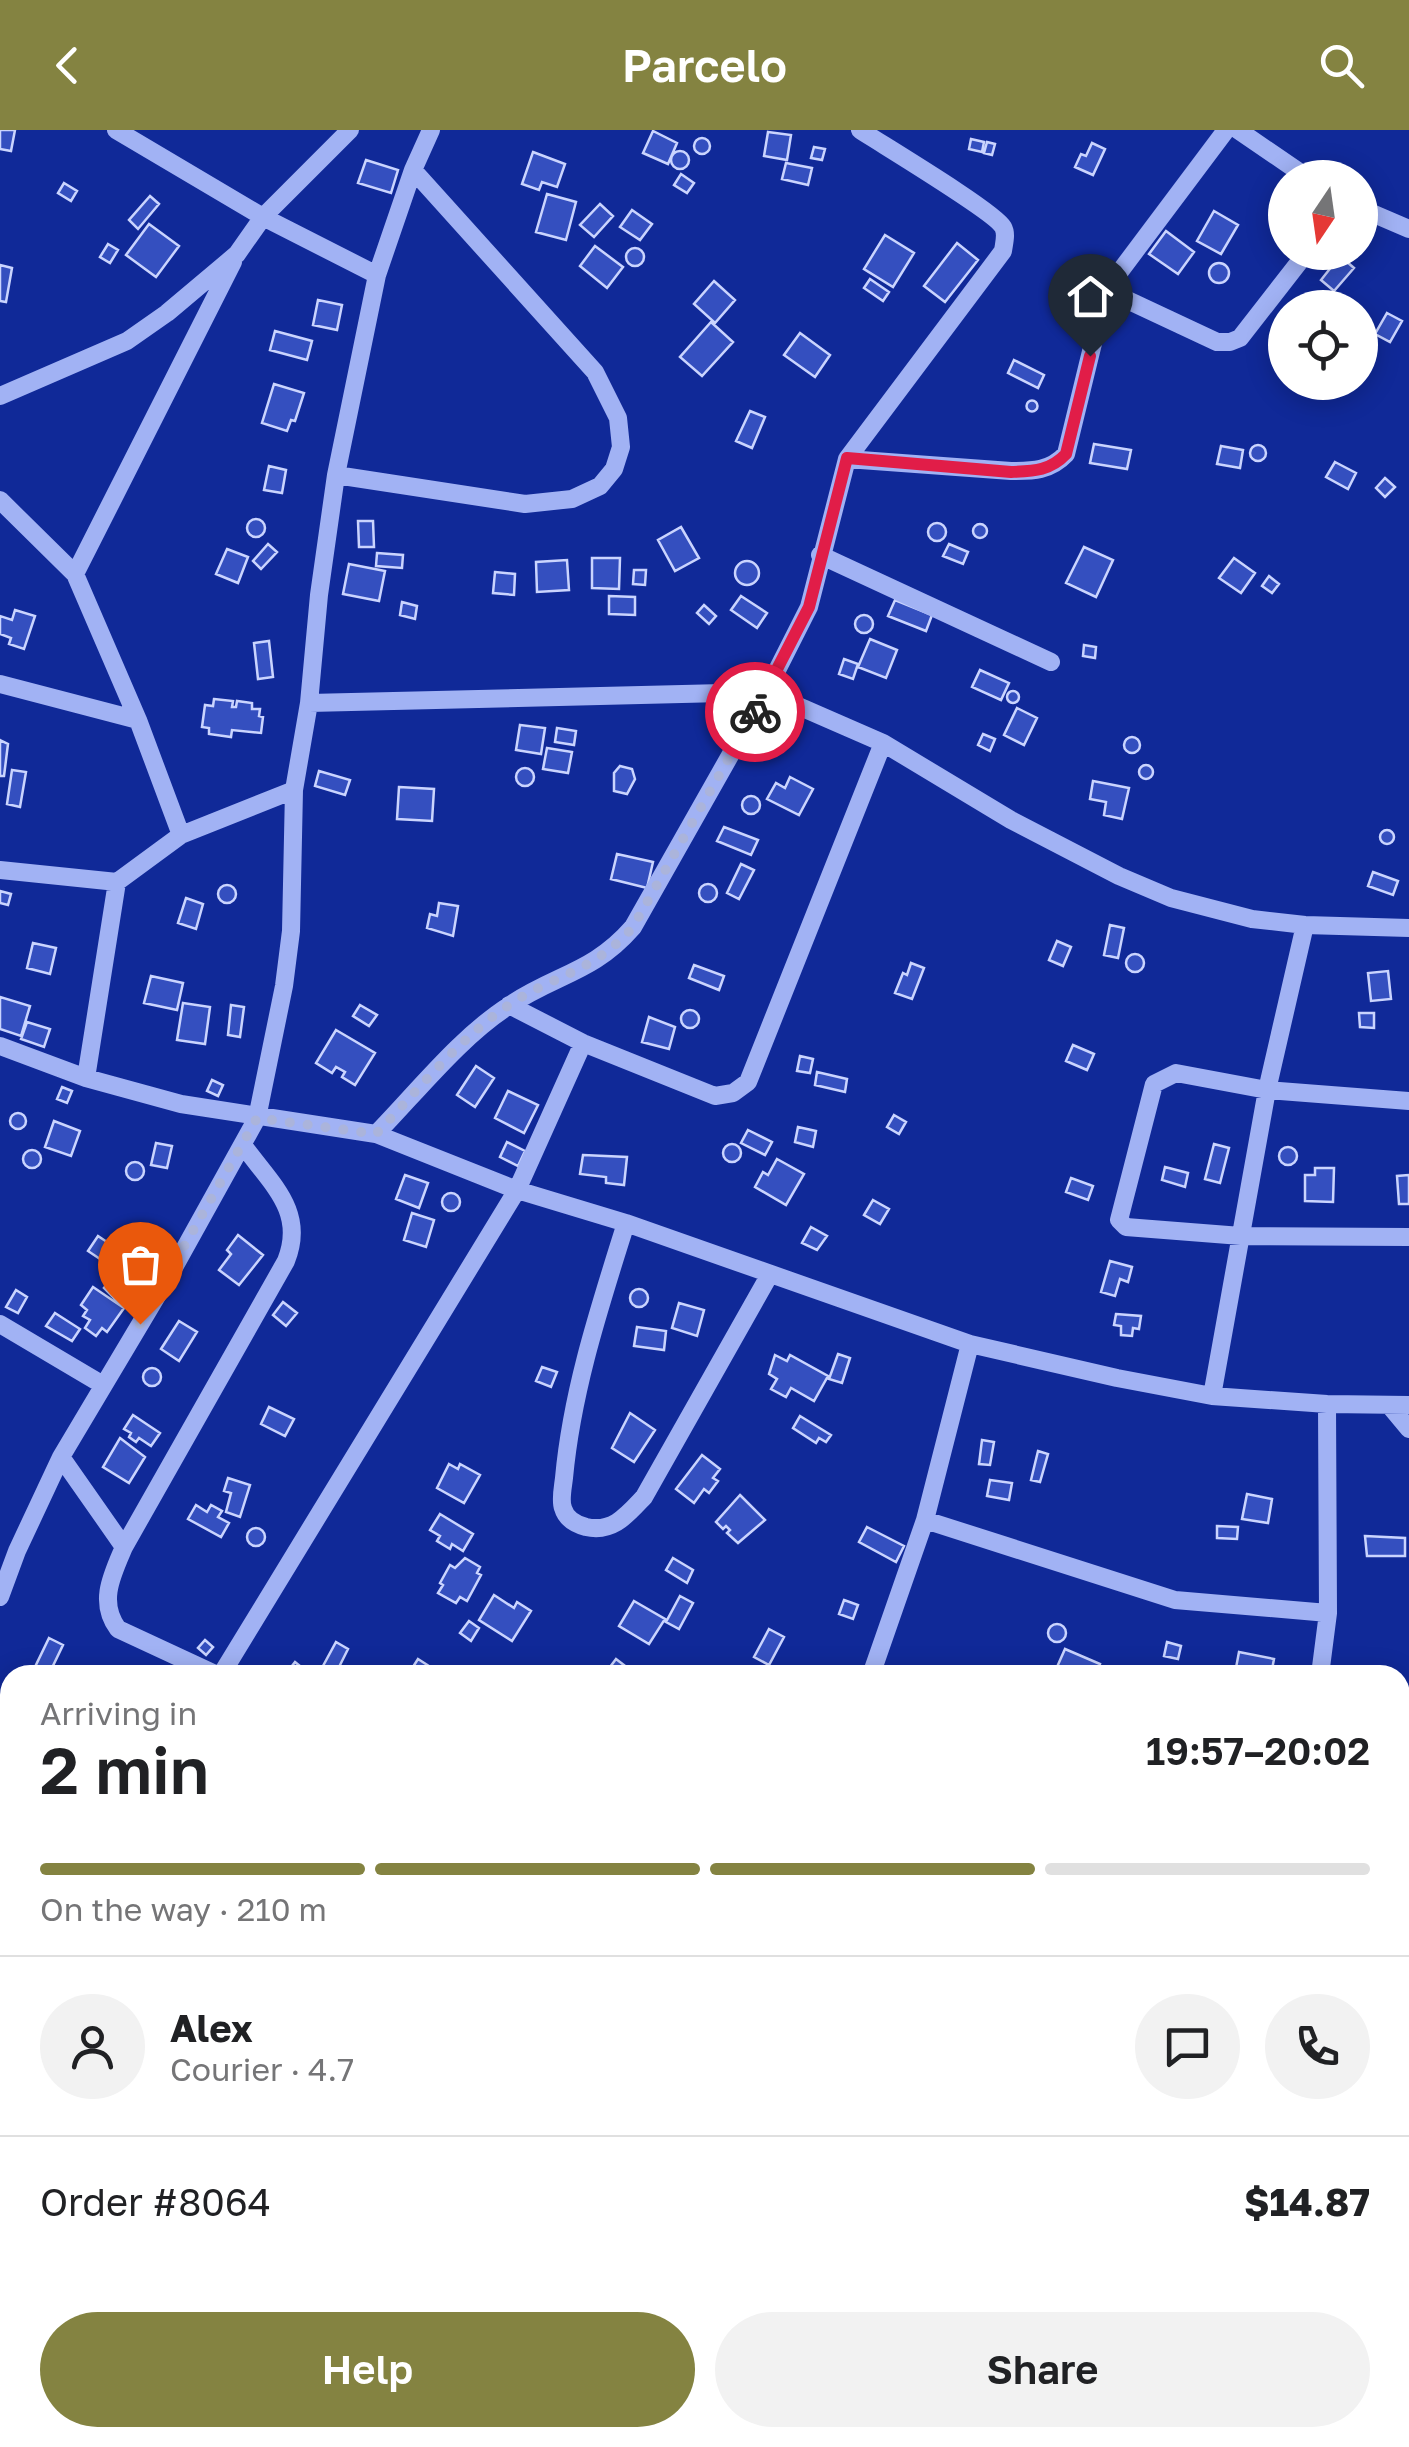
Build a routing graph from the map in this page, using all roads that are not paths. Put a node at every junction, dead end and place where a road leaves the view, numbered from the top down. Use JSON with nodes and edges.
{"nodes":[{"id":1,"x":116,"y":130,"type":"edge"},
{"id":2,"x":350,"y":130,"type":"edge"},
{"id":3,"x":431,"y":130,"type":"edge"},
{"id":4,"x":860,"y":130,"type":"edge"},
{"id":5,"x":1226,"y":130,"type":"edge"},
{"id":6,"x":1238,"y":130,"type":"edge"},
{"id":7,"x":1282,"y":160,"type":"edge"},
{"id":8,"x":412,"y":170,"type":"junction"},
{"id":9,"x":1378,"y":216,"type":"edge"},
{"id":10,"x":263,"y":217,"type":"junction"},
{"id":11,"x":1409,"y":229,"type":"edge"},
{"id":12,"x":237,"y":254,"type":"junction"},
{"id":13,"x":1293,"y":270,"type":"edge"},
{"id":14,"x":377,"y":275,"type":"junction"},
{"id":15,"x":1106,"y":290,"type":"junction"},
{"id":16,"x":0,"y":396,"type":"edge"},
{"id":17,"x":847,"y":458,"type":"junction"},
{"id":18,"x":336,"y":475,"type":"junction"},
{"id":19,"x":0,"y":500,"type":"edge"},
{"id":20,"x":820,"y":555,"type":"junction"},
{"id":21,"x":75,"y":574,"type":"junction"},
{"id":22,"x":1050,"y":662,"type":"dead end"},
{"id":23,"x":0,"y":684,"type":"edge"},
{"id":24,"x":766,"y":692,"type":"junction"},
{"id":25,"x":309,"y":703,"type":"junction"},
{"id":26,"x":138,"y":720,"type":"junction"},
{"id":27,"x":883,"y":743,"type":"junction"},
{"id":28,"x":294,"y":790,"type":"junction"},
{"id":29,"x":181,"y":835,"type":"junction"},
{"id":30,"x":0,"y":870,"type":"edge"},
{"id":31,"x":117,"y":882,"type":"junction"},
{"id":32,"x":1306,"y":924,"type":"junction"},
{"id":33,"x":1409,"y":928,"type":"edge"},
{"id":34,"x":509,"y":1005,"type":"junction"},
{"id":35,"x":583,"y":1043,"type":"junction"},
{"id":36,"x":0,"y":1046,"type":"edge"},
{"id":37,"x":86,"y":1078,"type":"junction"},
{"id":38,"x":1267,"y":1090,"type":"junction"},
{"id":39,"x":1409,"y":1102,"type":"edge"},
{"id":40,"x":257,"y":1118,"type":"junction"},
{"id":41,"x":376,"y":1134,"type":"junction"},
{"id":42,"x":243,"y":1145,"type":"junction"},
{"id":43,"x":518,"y":1190,"type":"junction"},
{"id":44,"x":626,"y":1223,"type":"junction"},
{"id":45,"x":1242,"y":1236,"type":"junction"},
{"id":46,"x":1409,"y":1238,"type":"edge"},
{"id":47,"x":770,"y":1274,"type":"junction"},
{"id":48,"x":0,"y":1324,"type":"edge"},
{"id":49,"x":970,"y":1344,"type":"junction"},
{"id":50,"x":103,"y":1385,"type":"junction"},
{"id":51,"x":1212,"y":1396,"type":"junction"},
{"id":52,"x":1327,"y":1404,"type":"junction"},
{"id":53,"x":1388,"y":1405,"type":"junction"},
{"id":54,"x":1409,"y":1405,"type":"edge"},
{"id":55,"x":1409,"y":1430,"type":"edge"},
{"id":56,"x":60,"y":1457,"type":"junction"},
{"id":57,"x":925,"y":1520,"type":"junction"},
{"id":58,"x":124,"y":1547,"type":"junction"},
{"id":59,"x":0,"y":1598,"type":"edge"},
{"id":60,"x":1328,"y":1613,"type":"junction"},
{"id":61,"x":197,"y":1665,"type":"edge"},
{"id":62,"x":225,"y":1665,"type":"edge"},
{"id":63,"x":874,"y":1665,"type":"edge"},
{"id":64,"x":1321,"y":1665,"type":"edge"}],
"edges":[{"from":1,"to":10,"type":"street"},
{"from":2,"to":10,"type":"street"},
{"from":3,"to":8,"type":"street"},
{"from":4,"to":17,"type":"street"},
{"from":5,"to":15,"type":"street"},
{"from":6,"to":7,"type":"street"},
{"from":8,"to":14,"type":"street"},
{"from":8,"to":18,"type":"street"},
{"from":9,"to":11,"type":"street"},
{"from":10,"to":12,"type":"street"},
{"from":10,"to":14,"type":"street"},
{"from":12,"to":16,"type":"street"},
{"from":12,"to":21,"type":"street"},
{"from":13,"to":15,"type":"street"},
{"from":14,"to":18,"type":"street"},
{"from":15,"to":17,"type":"street"},
{"from":17,"to":20,"type":"street"},
{"from":18,"to":25,"type":"street"},
{"from":19,"to":21,"type":"street"},
{"from":20,"to":22,"type":"street"},
{"from":20,"to":24,"type":"street"},
{"from":21,"to":26,"type":"street"},
{"from":23,"to":26,"type":"street"},
{"from":24,"to":25,"type":"street"},
{"from":24,"to":27,"type":"street"},
{"from":24,"to":34,"type":"street"},
{"from":25,"to":28,"type":"street"},
{"from":26,"to":29,"type":"street"},
{"from":27,"to":32,"type":"street"},
{"from":27,"to":35,"type":"street"},
{"from":28,"to":29,"type":"street"},
{"from":28,"to":40,"type":"street"},
{"from":29,"to":31,"type":"street"},
{"from":30,"to":31,"type":"street"},
{"from":31,"to":37,"type":"street"},
{"from":32,"to":33,"type":"street"},
{"from":32,"to":38,"type":"street"},
{"from":34,"to":35,"type":"street"},
{"from":34,"to":41,"type":"street"},
{"from":35,"to":43,"type":"street"},
{"from":36,"to":37,"type":"street"},
{"from":37,"to":40,"type":"street"},
{"from":38,"to":39,"type":"street"},
{"from":38,"to":45,"type":"street"},
{"from":38,"to":45,"type":"street"},
{"from":40,"to":41,"type":"street"},
{"from":40,"to":42,"type":"street"},
{"from":41,"to":43,"type":"street"},
{"from":42,"to":50,"type":"street"},
{"from":42,"to":58,"type":"street"},
{"from":43,"to":44,"type":"street"},
{"from":43,"to":62,"type":"street"},
{"from":44,"to":47,"type":"street"},
{"from":44,"to":47,"type":"street"},
{"from":45,"to":46,"type":"street"},
{"from":45,"to":51,"type":"street"},
{"from":47,"to":49,"type":"street"},
{"from":48,"to":50,"type":"street"},
{"from":49,"to":51,"type":"street"},
{"from":49,"to":57,"type":"street"},
{"from":50,"to":56,"type":"street"},
{"from":51,"to":52,"type":"street"},
{"from":52,"to":53,"type":"street"},
{"from":52,"to":60,"type":"street"},
{"from":53,"to":54,"type":"street"},
{"from":53,"to":55,"type":"street"},
{"from":56,"to":58,"type":"street"},
{"from":56,"to":59,"type":"street"},
{"from":57,"to":60,"type":"street"},
{"from":57,"to":63,"type":"street"},
{"from":58,"to":61,"type":"street"},
{"from":60,"to":64,"type":"street"}]}
